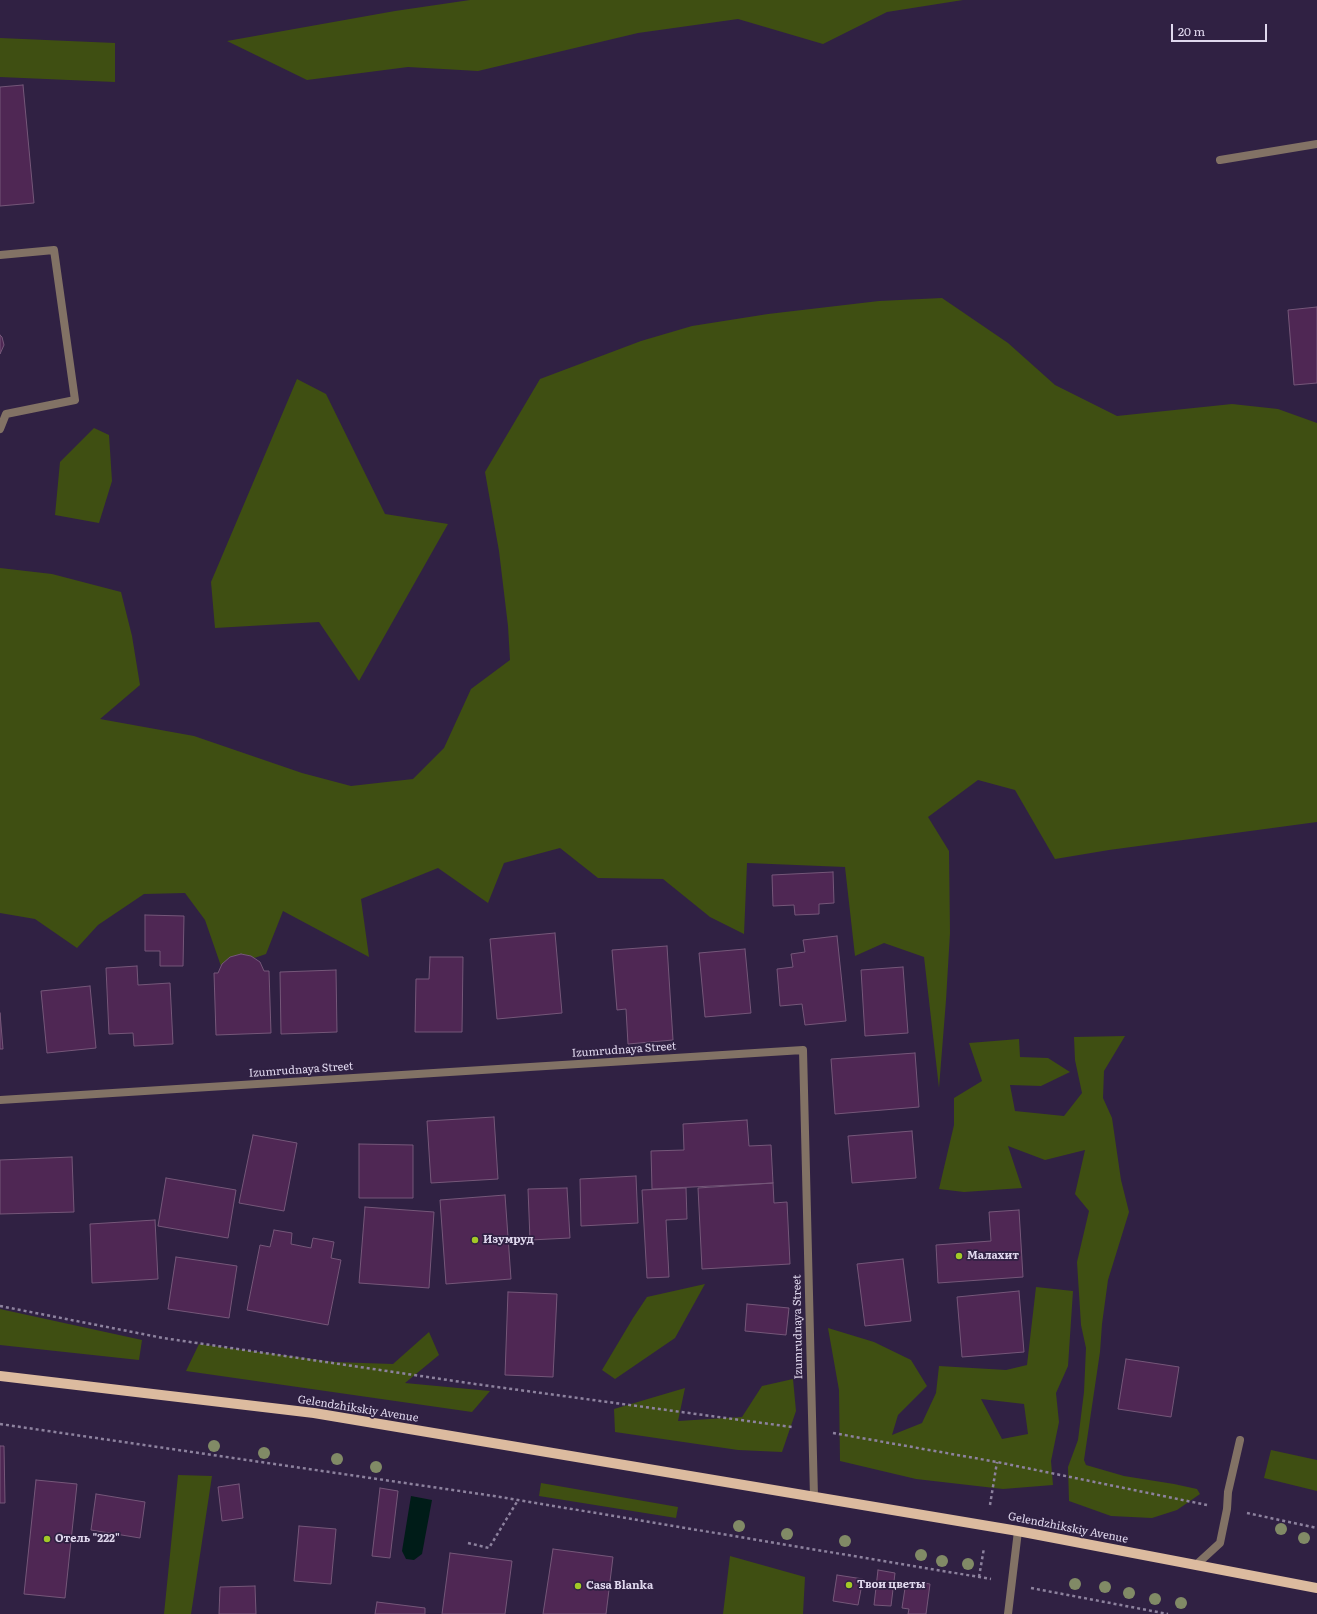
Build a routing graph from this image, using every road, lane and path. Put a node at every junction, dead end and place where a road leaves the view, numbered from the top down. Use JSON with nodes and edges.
{"nodes":[{"id":1,"x":1317,"y":144,"type":"edge"},
{"id":2,"x":1220,"y":160,"type":"dead end"},
{"id":3,"x":0,"y":255,"type":"edge"},
{"id":4,"x":0,"y":429,"type":"edge"},
{"id":5,"x":0,"y":1100,"type":"edge"},
{"id":6,"x":0,"y":1306,"type":"edge"},
{"id":7,"x":0,"y":1376,"type":"edge"},
{"id":8,"x":0,"y":1424,"type":"edge"},
{"id":9,"x":811,"y":1429,"type":"junction"},
{"id":10,"x":1240,"y":1440,"type":"dead end"},
{"id":11,"x":814,"y":1497,"type":"junction"},
{"id":12,"x":518,"y":1500,"type":"junction"},
{"id":13,"x":1227,"y":1509,"type":"junction"},
{"id":14,"x":1317,"y":1528,"type":"edge"},
{"id":15,"x":1018,"y":1531,"type":"junction"},
{"id":16,"x":468,"y":1543,"type":"dead end"},
{"id":17,"x":1196,"y":1565,"type":"junction"},
{"id":18,"x":1012,"y":1584,"type":"junction"},
{"id":19,"x":1317,"y":1588,"type":"edge"},
{"id":20,"x":1008,"y":1614,"type":"edge"},
{"id":21,"x":1168,"y":1614,"type":"edge"}],
"edges":[{"from":1,"to":2,"type":"street"},
{"from":3,"to":4,"type":"street"},
{"from":5,"to":9,"type":"street","name":"Izumrudnaya Street"},
{"from":6,"to":9,"type":"path"},
{"from":7,"to":11,"type":"main road","name":"Gelendzhikskiy Avenue"},
{"from":8,"to":12,"type":"path"},
{"from":9,"to":11,"type":"street","name":"Izumrudnaya Street"},
{"from":9,"to":13,"type":"path"},
{"from":10,"to":13,"type":"street"},
{"from":11,"to":15,"type":"main road","name":"Gelendzhikskiy Avenue"},
{"from":12,"to":16,"type":"path"},
{"from":12,"to":18,"type":"path"},
{"from":13,"to":14,"type":"path"},
{"from":13,"to":17,"type":"street"},
{"from":15,"to":17,"type":"main road","name":"Gelendzhikskiy Avenue"},
{"from":15,"to":18,"type":"street"},
{"from":17,"to":19,"type":"main road","name":"Gelendzhikskiy Avenue"},
{"from":18,"to":20,"type":"street"},
{"from":18,"to":21,"type":"path"}]}
